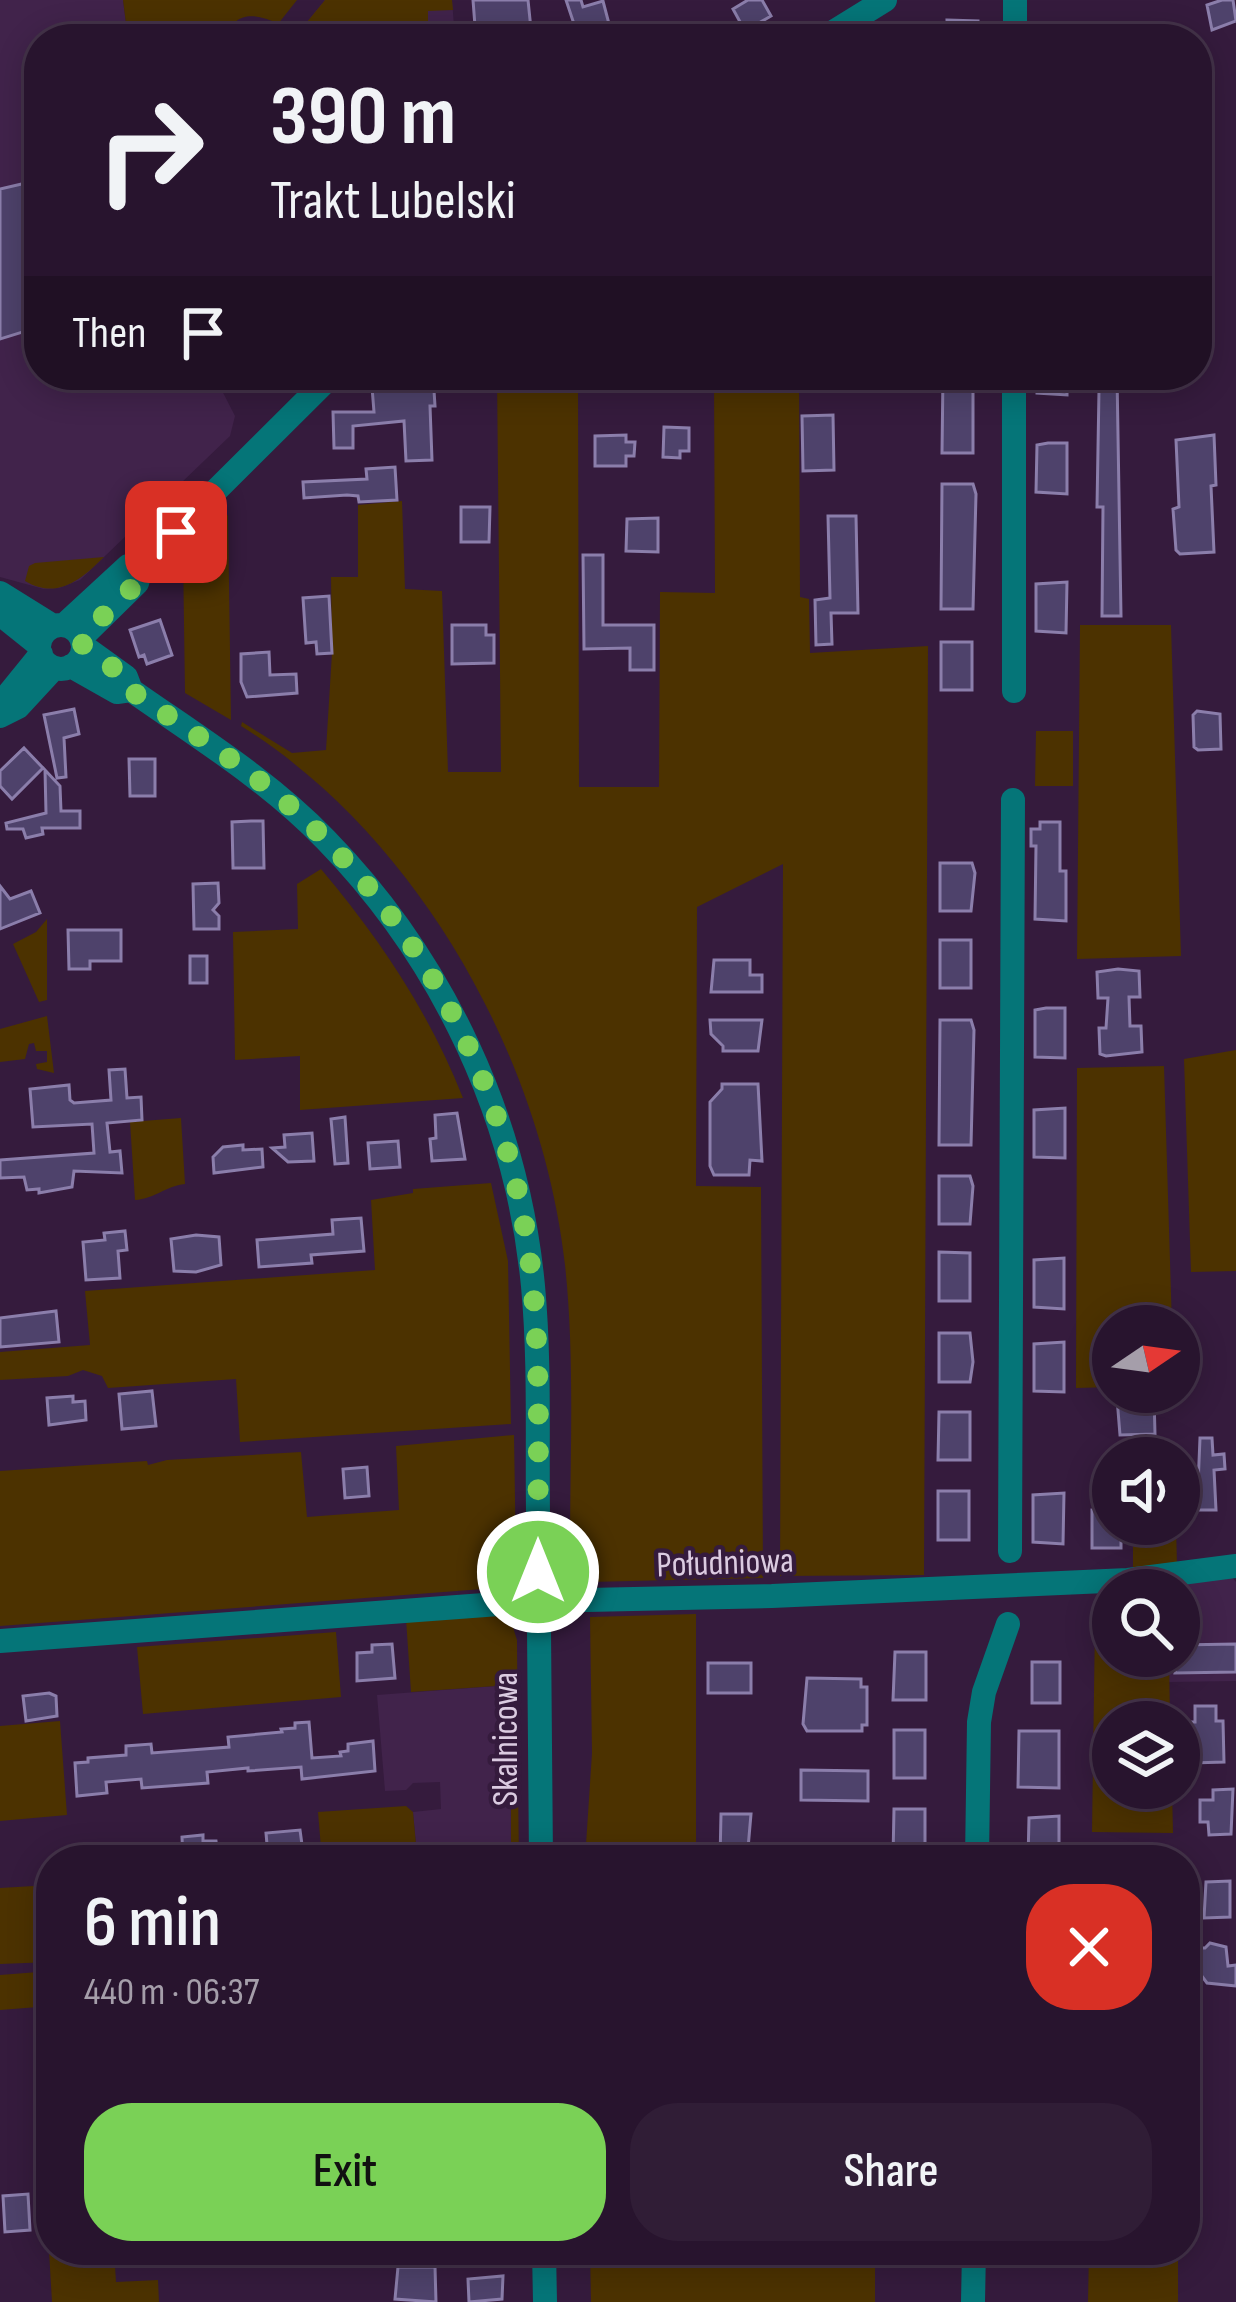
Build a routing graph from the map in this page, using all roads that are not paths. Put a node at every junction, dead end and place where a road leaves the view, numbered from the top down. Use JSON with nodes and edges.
{"nodes":[{"id":1,"x":885,"y":0,"type":"edge"},
{"id":2,"x":846,"y":24,"type":"edge"},
{"id":3,"x":317,"y":390,"type":"edge"},
{"id":4,"x":1014,"y":390,"type":"edge"},
{"id":5,"x":0,"y":593,"type":"edge"},
{"id":6,"x":0,"y":614,"type":"edge"},
{"id":7,"x":61,"y":646,"type":"junction"},
{"id":8,"x":1014,"y":691,"type":"dead end"},
{"id":9,"x":2,"y":714,"type":"edge"},
{"id":10,"x":1012,"y":800,"type":"dead end"},
{"id":11,"x":1010,"y":1551,"type":"dead end"},
{"id":12,"x":1236,"y":1566,"type":"edge"},
{"id":13,"x":539,"y":1601,"type":"junction"},
{"id":14,"x":1008,"y":1624,"type":"dead end"},
{"id":15,"x":0,"y":1641,"type":"edge"},
{"id":16,"x":541,"y":1845,"type":"edge"},
{"id":17,"x":977,"y":1845,"type":"edge"},
{"id":18,"x":544,"y":2265,"type":"edge"},
{"id":19,"x":974,"y":2265,"type":"edge"},
{"id":20,"x":544,"y":2302,"type":"edge"},
{"id":21,"x":973,"y":2302,"type":"edge"}],
"edges":[{"from":1,"to":2,"type":"street"},
{"from":3,"to":7,"type":"street"},
{"from":4,"to":8,"type":"street"},
{"from":5,"to":7,"type":"street","name":"Skalnicowa"},
{"from":6,"to":7,"type":"street","name":"Skalnicowa"},
{"from":7,"to":9,"type":"street"},
{"from":7,"to":13,"type":"street","name":"Skalnicowa"},
{"from":10,"to":11,"type":"street"},
{"from":12,"to":13,"type":"street","name":"Południowa"},
{"from":13,"to":15,"type":"street","name":"Południowa"},
{"from":13,"to":16,"type":"street","name":"Skalnicowa"},
{"from":14,"to":17,"type":"street"},
{"from":18,"to":20,"type":"street"},
{"from":19,"to":21,"type":"street"}]}
